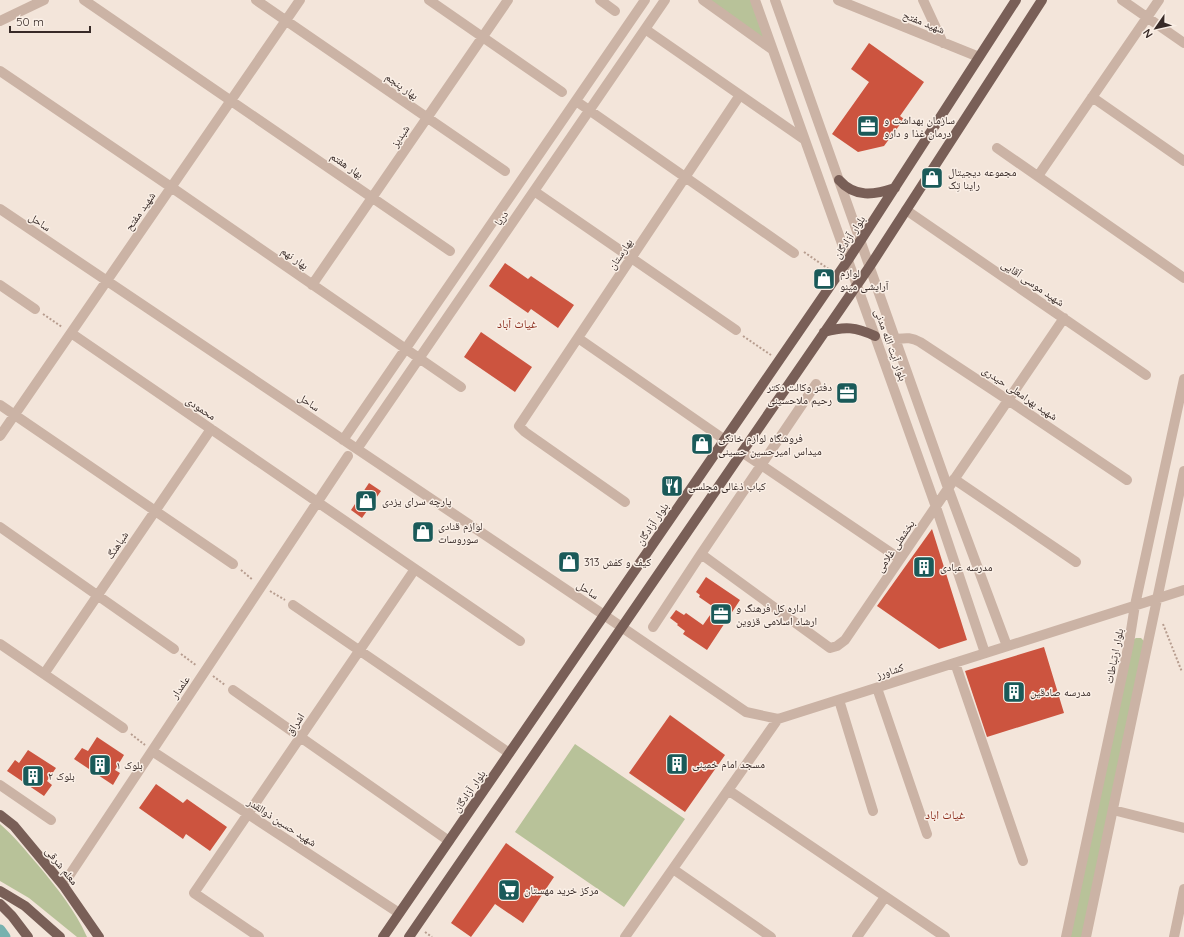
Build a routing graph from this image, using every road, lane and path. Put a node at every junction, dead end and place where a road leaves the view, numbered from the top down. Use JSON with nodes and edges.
{"nodes":[{"id":1,"x":44,"y":0,"type":"edge"},
{"id":2,"x":84,"y":0,"type":"edge"},
{"id":3,"x":256,"y":0,"type":"edge"},
{"id":4,"x":300,"y":0,"type":"edge"},
{"id":5,"x":429,"y":0,"type":"edge"},
{"id":6,"x":508,"y":0,"type":"edge"},
{"id":7,"x":600,"y":0,"type":"edge"},
{"id":8,"x":645,"y":0,"type":"edge"},
{"id":9,"x":665,"y":0,"type":"edge"},
{"id":10,"x":703,"y":0,"type":"edge"},
{"id":11,"x":756,"y":0,"type":"edge"},
{"id":12,"x":775,"y":0,"type":"edge"},
{"id":13,"x":838,"y":0,"type":"edge"},
{"id":14,"x":923,"y":0,"type":"edge"},
{"id":15,"x":1015,"y":0,"type":"edge"},
{"id":16,"x":1042,"y":0,"type":"edge"},
{"id":17,"x":1122,"y":0,"type":"edge"},
{"id":18,"x":1159,"y":0,"type":"edge"},
{"id":19,"x":615,"y":11,"type":"dead end"},
{"id":20,"x":1147,"y":18,"type":"junction"},
{"id":21,"x":286,"y":20,"type":"junction"},
{"id":22,"x":0,"y":21,"type":"edge"},
{"id":23,"x":645,"y":29,"type":"junction"},
{"id":24,"x":482,"y":37,"type":"junction"},
{"id":25,"x":944,"y":42,"type":"junction"},
{"id":26,"x":1184,"y":43,"type":"edge"},
{"id":27,"x":773,"y":50,"type":"junction"},
{"id":28,"x":979,"y":57,"type":"junction"},
{"id":29,"x":0,"y":71,"type":"edge"},
{"id":30,"x":562,"y":92,"type":"dead end"},
{"id":31,"x":740,"y":95,"type":"junction"},
{"id":32,"x":1092,"y":97,"type":"junction"},
{"id":33,"x":231,"y":100,"type":"junction"},
{"id":34,"x":576,"y":101,"type":"junction"},
{"id":35,"x":589,"y":110,"type":"junction"},
{"id":36,"x":427,"y":118,"type":"junction"},
{"id":37,"x":805,"y":140,"type":"junction"},
{"id":38,"x":997,"y":148,"type":"dead end"},
{"id":39,"x":1184,"y":161,"type":"edge"},
{"id":40,"x":505,"y":171,"type":"dead end"},
{"id":41,"x":1038,"y":176,"type":"junction"},
{"id":42,"x":685,"y":177,"type":"junction"},
{"id":43,"x":839,"y":180,"type":"junction"},
{"id":44,"x":171,"y":187,"type":"junction"},
{"id":45,"x":895,"y":188,"type":"junction"},
{"id":46,"x":534,"y":191,"type":"junction"},
{"id":47,"x":372,"y":197,"type":"junction"},
{"id":48,"x":0,"y":209,"type":"edge"},
{"id":49,"x":906,"y":210,"type":"junction"},
{"id":50,"x":861,"y":241,"type":"junction"},
{"id":51,"x":450,"y":251,"type":"dead end"},
{"id":52,"x":794,"y":253,"type":"joint"},
{"id":53,"x":631,"y":258,"type":"junction"},
{"id":54,"x":848,"y":260,"type":"junction"},
{"id":55,"x":466,"y":261,"type":"junction"},
{"id":56,"x":870,"y":266,"type":"junction"},
{"id":57,"x":479,"y":271,"type":"junction"},
{"id":58,"x":838,"y":275,"type":"junction"},
{"id":59,"x":1184,"y":278,"type":"edge"},
{"id":60,"x":106,"y":281,"type":"junction"},
{"id":61,"x":0,"y":285,"type":"edge"},
{"id":62,"x":312,"y":285,"type":"junction"},
{"id":63,"x":857,"y":285,"type":"junction"},
{"id":64,"x":35,"y":309,"type":"joint"},
{"id":65,"x":1064,"y":318,"type":"junction"},
{"id":66,"x":736,"y":330,"type":"joint"},
{"id":67,"x":824,"y":332,"type":"junction"},
{"id":68,"x":71,"y":333,"type":"junction"},
{"id":69,"x":875,"y":336,"type":"junction"},
{"id":70,"x":578,"y":338,"type":"junction"},
{"id":71,"x":895,"y":339,"type":"junction"},
{"id":72,"x":406,"y":349,"type":"junction"},
{"id":73,"x":419,"y":358,"type":"junction"},
{"id":74,"x":779,"y":360,"type":"junction"},
{"id":75,"x":1146,"y":375,"type":"dead end"},
{"id":76,"x":1184,"y":379,"type":"edge"},
{"id":77,"x":816,"y":384,"type":"dead end"},
{"id":78,"x":461,"y":387,"type":"dead end"},
{"id":79,"x":1008,"y":400,"type":"junction"},
{"id":80,"x":0,"y":404,"type":"edge"},
{"id":81,"x":14,"y":414,"type":"junction"},
{"id":82,"x":211,"y":429,"type":"junction"},
{"id":83,"x":0,"y":436,"type":"edge"},
{"id":84,"x":343,"y":440,"type":"junction"},
{"id":85,"x":725,"y":440,"type":"junction"},
{"id":86,"x":357,"y":449,"type":"junction"},
{"id":87,"x":742,"y":452,"type":"junction"},
{"id":88,"x":348,"y":456,"type":"dead end"},
{"id":89,"x":762,"y":465,"type":"junction"},
{"id":90,"x":1184,"y":474,"type":"edge"},
{"id":91,"x":954,"y":479,"type":"junction"},
{"id":92,"x":1127,"y":480,"type":"dead end"},
{"id":93,"x":948,"y":488,"type":"junction"},
{"id":94,"x":318,"y":502,"type":"junction"},
{"id":95,"x":625,"y":502,"type":"dead end"},
{"id":96,"x":936,"y":506,"type":"junction"},
{"id":97,"x":155,"y":511,"type":"junction"},
{"id":98,"x":0,"y":528,"type":"edge"},
{"id":99,"x":701,"y":554,"type":"junction"},
{"id":100,"x":900,"y":559,"type":"junction"},
{"id":101,"x":1076,"y":562,"type":"dead end"},
{"id":102,"x":233,"y":564,"type":"dead end"},
{"id":103,"x":415,"y":569,"type":"junction"},
{"id":104,"x":1184,"y":590,"type":"edge"},
{"id":105,"x":97,"y":595,"type":"junction"},
{"id":106,"x":1156,"y":602,"type":"junction"},
{"id":107,"x":293,"y":605,"type":"dead end"},
{"id":108,"x":1135,"y":605,"type":"junction"},
{"id":109,"x":604,"y":615,"type":"junction"},
{"id":110,"x":622,"y":627,"type":"junction"},
{"id":111,"x":653,"y":627,"type":"dead end"},
{"id":112,"x":520,"y":641,"type":"dead end"},
{"id":113,"x":0,"y":644,"type":"edge"},
{"id":114,"x":1007,"y":646,"type":"junction"},
{"id":115,"x":174,"y":649,"type":"dead end"},
{"id":116,"x":359,"y":650,"type":"junction"},
{"id":117,"x":985,"y":653,"type":"junction"},
{"id":118,"x":955,"y":663,"type":"junction"},
{"id":119,"x":1182,"y":672,"type":"dead end"},
{"id":120,"x":44,"y":674,"type":"junction"},
{"id":121,"x":877,"y":688,"type":"junction"},
{"id":122,"x":233,"y":690,"type":"dead end"},
{"id":123,"x":839,"y":700,"type":"junction"},
{"id":124,"x":778,"y":720,"type":"junction"},
{"id":125,"x":123,"y":728,"type":"joint"},
{"id":126,"x":300,"y":737,"type":"junction"},
{"id":127,"x":152,"y":751,"type":"junction"},
{"id":128,"x":510,"y":754,"type":"junction"},
{"id":129,"x":0,"y":785,"type":"edge"},
{"id":130,"x":728,"y":790,"type":"junction"},
{"id":131,"x":1113,"y":810,"type":"junction"},
{"id":132,"x":873,"y":811,"type":"dead end"},
{"id":133,"x":248,"y":814,"type":"junction"},
{"id":134,"x":0,"y":815,"type":"edge"},
{"id":135,"x":51,"y":820,"type":"dead end"},
{"id":136,"x":1184,"y":828,"type":"edge"},
{"id":137,"x":927,"y":834,"type":"dead end"},
{"id":138,"x":449,"y":841,"type":"junction"},
{"id":139,"x":1023,"y":861,"type":"dead end"},
{"id":140,"x":672,"y":869,"type":"junction"},
{"id":141,"x":63,"y":885,"type":"junction"},
{"id":142,"x":1184,"y":889,"type":"edge"},
{"id":143,"x":0,"y":891,"type":"edge"},
{"id":144,"x":885,"y":897,"type":"junction"},
{"id":145,"x":0,"y":904,"type":"edge"},
{"id":146,"x":399,"y":913,"type":"junction"},
{"id":147,"x":28,"y":937,"type":"edge"},
{"id":148,"x":60,"y":937,"type":"edge"},
{"id":149,"x":99,"y":937,"type":"edge"},
{"id":150,"x":259,"y":937,"type":"edge"},
{"id":151,"x":382,"y":937,"type":"edge"},
{"id":152,"x":410,"y":937,"type":"edge"},
{"id":153,"x":625,"y":937,"type":"edge"},
{"id":154,"x":771,"y":937,"type":"edge"},
{"id":155,"x":857,"y":937,"type":"edge"},
{"id":156,"x":945,"y":937,"type":"edge"},
{"id":157,"x":1066,"y":937,"type":"edge"},
{"id":158,"x":1086,"y":937,"type":"edge"},
{"id":159,"x":1174,"y":937,"type":"edge"}],
"edges":[{"from":1,"to":22,"type":"street"},
{"from":2,"to":33,"type":"street","name":"بهار هفتم"},
{"from":3,"to":21,"type":"street","name":"بهار پنجم"},
{"from":4,"to":21,"type":"street","name":"شهید مفتح"},
{"from":5,"to":24,"type":"street"},
{"from":6,"to":24,"type":"street","name":"شبدیز"},
{"from":7,"to":19,"type":"street"},
{"from":8,"to":34,"type":"street","name":"دریا"},
{"from":9,"to":23,"type":"street","name":"دریا"},
{"from":10,"to":27,"type":"street"},
{"from":11,"to":27,"type":"street","name":"بلوار آیت الله مدنی"},
{"from":12,"to":43,"type":"street","name":"بلوار آیت الله مدنی"},
{"from":13,"to":25,"type":"street","name":"شهید مفتح"},
{"from":14,"to":25,"type":"street"},
{"from":15,"to":28,"type":"main road","name":"بلوار آزادگان"},
{"from":16,"to":49,"type":"main road"},
{"from":17,"to":20,"type":"street"},
{"from":18,"to":20,"type":"street"},
{"from":20,"to":26,"type":"street"},
{"from":20,"to":32,"type":"street"},
{"from":21,"to":33,"type":"street","name":"شهید مفتح"},
{"from":21,"to":36,"type":"street","name":"بهار پنجم"},
{"from":23,"to":31,"type":"street"},
{"from":23,"to":35,"type":"street","name":"دریا"},
{"from":24,"to":30,"type":"street"},
{"from":24,"to":36,"type":"street","name":"شبدیز"},
{"from":25,"to":28,"type":"street","name":"شهید مفتح"},
{"from":27,"to":37,"type":"street","name":"بلوار آیت الله مدنی"},
{"from":28,"to":45,"type":"main road","name":"بلوار آزادگان"},
{"from":29,"to":44,"type":"street","name":"بهار نهم"},
{"from":31,"to":37,"type":"street"},
{"from":31,"to":42,"type":"street","name":"بهارستان"},
{"from":32,"to":39,"type":"street"},
{"from":32,"to":41,"type":"street"},
{"from":33,"to":44,"type":"street","name":"شهید مفتح"},
{"from":33,"to":47,"type":"street","name":"بهار هفتم"},
{"from":34,"to":35,"type":"street"},
{"from":34,"to":55,"type":"street","name":"دریا"},
{"from":35,"to":42,"type":"street"},
{"from":35,"to":46,"type":"street","name":"دریا"},
{"from":36,"to":40,"type":"street","name":"بهار پنجم"},
{"from":36,"to":47,"type":"street","name":"شبدیز"},
{"from":37,"to":54,"type":"street","name":"بلوار آیت الله مدنی"},
{"from":38,"to":41,"type":"street"},
{"from":41,"to":59,"type":"street"},
{"from":42,"to":52,"type":"street"},
{"from":42,"to":53,"type":"street","name":"بهارستان"},
{"from":43,"to":45,"type":"main road"},
{"from":43,"to":50,"type":"street","name":"بلوار آیت الله مدنی"},
{"from":44,"to":60,"type":"street","name":"شهید مفتح"},
{"from":44,"to":62,"type":"street","name":"بهار نهم"},
{"from":45,"to":50,"type":"main road","name":"بلوار آزادگان"},
{"from":46,"to":53,"type":"street"},
{"from":46,"to":57,"type":"street","name":"دریا"},
{"from":47,"to":51,"type":"street","name":"بهار هفتم"},
{"from":47,"to":62,"type":"street","name":"شبدیز"},
{"from":48,"to":60,"type":"street","name":"ساحل"},
{"from":49,"to":56,"type":"main road"},
{"from":49,"to":65,"type":"street","name":"شهید موسی آقایی"},
{"from":50,"to":54,"type":"main road","name":"بلوار آزادگان"},
{"from":50,"to":56,"type":"street","name":"بلوار آیت الله مدنی"},
{"from":52,"to":58,"type":"path"},
{"from":53,"to":66,"type":"street"},
{"from":53,"to":70,"type":"street","name":"بهارستان"},
{"from":54,"to":58,"type":"main road","name":"بلوار آزادگان"},
{"from":54,"to":63,"type":"street","name":"بلوار آیت الله مدنی"},
{"from":55,"to":57,"type":"street"},
{"from":55,"to":72,"type":"street","name":"دریا"},
{"from":56,"to":63,"type":"main road"},
{"from":56,"to":71,"type":"street","name":"بلوار آیت الله مدنی"},
{"from":57,"to":73,"type":"street","name":"دریا"},
{"from":58,"to":74,"type":"main road","name":"بلوار آزادگان"},
{"from":60,"to":68,"type":"street","name":"شهید مفتح"},
{"from":60,"to":84,"type":"street","name":"ساحل"},
{"from":61,"to":64,"type":"street"},
{"from":62,"to":72,"type":"street","name":"بهار نهم"},
{"from":63,"to":67,"type":"main road"},
{"from":63,"to":69,"type":"street","name":"بلوار آیت الله مدنی"},
{"from":64,"to":68,"type":"path"},
{"from":65,"to":75,"type":"street","name":"شهید موسی آقایی"},
{"from":65,"to":79,"type":"street","name":"بخشعلی غلامی"},
{"from":66,"to":74,"type":"path"},
{"from":67,"to":69,"type":"main road"},
{"from":67,"to":87,"type":"main road"},
{"from":68,"to":81,"type":"street","name":"شهید مفتح"},
{"from":68,"to":82,"type":"street","name":"محمودی"},
{"from":69,"to":96,"type":"street","name":"بلوار آیت الله مدنی"},
{"from":70,"to":85,"type":"street"},
{"from":70,"to":95,"type":"street","name":"بهارستان"},
{"from":71,"to":79,"type":"street","name":"شهید بهرامعلی حیدری"},
{"from":71,"to":93,"type":"street","name":"بلوار آیت الله مدنی"},
{"from":72,"to":73,"type":"street","name":"بهار نهم"},
{"from":72,"to":84,"type":"street","name":"دریا"},
{"from":73,"to":78,"type":"street","name":"بهار نهم"},
{"from":73,"to":86,"type":"street","name":"دریا"},
{"from":74,"to":85,"type":"main road","name":"بلوار آزادگان"},
{"from":76,"to":108,"type":"street","name":"بلوار ارتباطات"},
{"from":77,"to":89,"type":"street"},
{"from":79,"to":91,"type":"street","name":"بخشعلی غلامی"},
{"from":79,"to":92,"type":"street","name":"شهید بهرامعلی حیدری"},
{"from":80,"to":81,"type":"street"},
{"from":81,"to":83,"type":"street","name":"شهید مفتح"},
{"from":81,"to":97,"type":"street"},
{"from":82,"to":94,"type":"street","name":"محمودی"},
{"from":82,"to":97,"type":"street","name":"شباهنگ"},
{"from":84,"to":86,"type":"street","name":"ساحل"},
{"from":85,"to":109,"type":"main road","name":"بلوار آزادگان"},
{"from":86,"to":109,"type":"street","name":"ساحل"},
{"from":87,"to":89,"type":"street"},
{"from":87,"to":110,"type":"main road"},
{"from":88,"to":94,"type":"street","name":"علمدار"},
{"from":89,"to":99,"type":"street"},
{"from":89,"to":100,"type":"street"},
{"from":90,"to":106,"type":"street"},
{"from":91,"to":93,"type":"street","name":"بخشعلی غلامی"},
{"from":91,"to":101,"type":"street"},
{"from":93,"to":96,"type":"street","name":"بخشعلی غلامی"},
{"from":93,"to":114,"type":"street","name":"بلوار آیت الله مدنی"},
{"from":94,"to":103,"type":"street","name":"محمودی"},
{"from":94,"to":127,"type":"street","name":"علمدار"},
{"from":96,"to":100,"type":"street","name":"بخشعلی غلامی"},
{"from":96,"to":117,"type":"street","name":"بلوار آیت الله مدنی"},
{"from":97,"to":102,"type":"street"},
{"from":97,"to":105,"type":"street","name":"شباهنگ"},
{"from":98,"to":105,"type":"street"},
{"from":99,"to":100,"type":"street","name":"بخشعلی غلامی"},
{"from":99,"to":111,"type":"street"},
{"from":103,"to":112,"type":"street","name":"محمودی"},
{"from":103,"to":116,"type":"street","name":"اشراق"},
{"from":104,"to":106,"type":"street","name":"کشاورز"},
{"from":105,"to":115,"type":"street"},
{"from":105,"to":120,"type":"street","name":"شباهنگ"},
{"from":106,"to":108,"type":"street","name":"کشاورز"},
{"from":106,"to":119,"type":"path"},
{"from":106,"to":131,"type":"street"},
{"from":107,"to":116,"type":"street"},
{"from":108,"to":114,"type":"street","name":"کشاورز"},
{"from":108,"to":157,"type":"street","name":"بلوار ارتباطات"},
{"from":109,"to":110,"type":"street","name":"ساحل"},
{"from":109,"to":128,"type":"main road","name":"بلوار آزادگان"},
{"from":110,"to":124,"type":"street"},
{"from":110,"to":152,"type":"main road"},
{"from":113,"to":120,"type":"street"},
{"from":114,"to":117,"type":"street","name":"کشاورز"},
{"from":116,"to":126,"type":"street","name":"اشراق"},
{"from":116,"to":128,"type":"street"},
{"from":117,"to":118,"type":"street","name":"کشاورز"},
{"from":118,"to":121,"type":"street","name":"کشاورز"},
{"from":118,"to":139,"type":"street"},
{"from":120,"to":125,"type":"street"},
{"from":121,"to":123,"type":"street","name":"کشاورز"},
{"from":121,"to":137,"type":"street"},
{"from":122,"to":126,"type":"street"},
{"from":123,"to":124,"type":"street","name":"کشاورز"},
{"from":123,"to":132,"type":"street"},
{"from":124,"to":130,"type":"street"},
{"from":125,"to":127,"type":"path"},
{"from":126,"to":133,"type":"street","name":"اشراق"},
{"from":126,"to":138,"type":"street"},
{"from":127,"to":133,"type":"street","name":"شهید حسین ذوالقدر"},
{"from":127,"to":141,"type":"street","name":"علمدار"},
{"from":128,"to":138,"type":"main road","name":"بلوار آزادگان"},
{"from":129,"to":135,"type":"street"},
{"from":130,"to":140,"type":"street"},
{"from":130,"to":144,"type":"street"},
{"from":131,"to":136,"type":"street"},
{"from":131,"to":158,"type":"street"},
{"from":133,"to":146,"type":"street","name":"شهید حسین ذوالقدر"},
{"from":133,"to":150,"type":"street","name":"اشراق"},
{"from":134,"to":141,"type":"main road","name":"معلم شرقی"},
{"from":138,"to":146,"type":"main road","name":"بلوار آزادگان"},
{"from":140,"to":153,"type":"street"},
{"from":140,"to":154,"type":"street"},
{"from":141,"to":149,"type":"main road","name":"معلم شرقی"},
{"from":142,"to":159,"type":"street"},
{"from":143,"to":148,"type":"main road"},
{"from":144,"to":155,"type":"street"},
{"from":144,"to":156,"type":"street"},
{"from":145,"to":147,"type":"main road"},
{"from":146,"to":151,"type":"main road","name":"بلوار آزادگان"}]}
